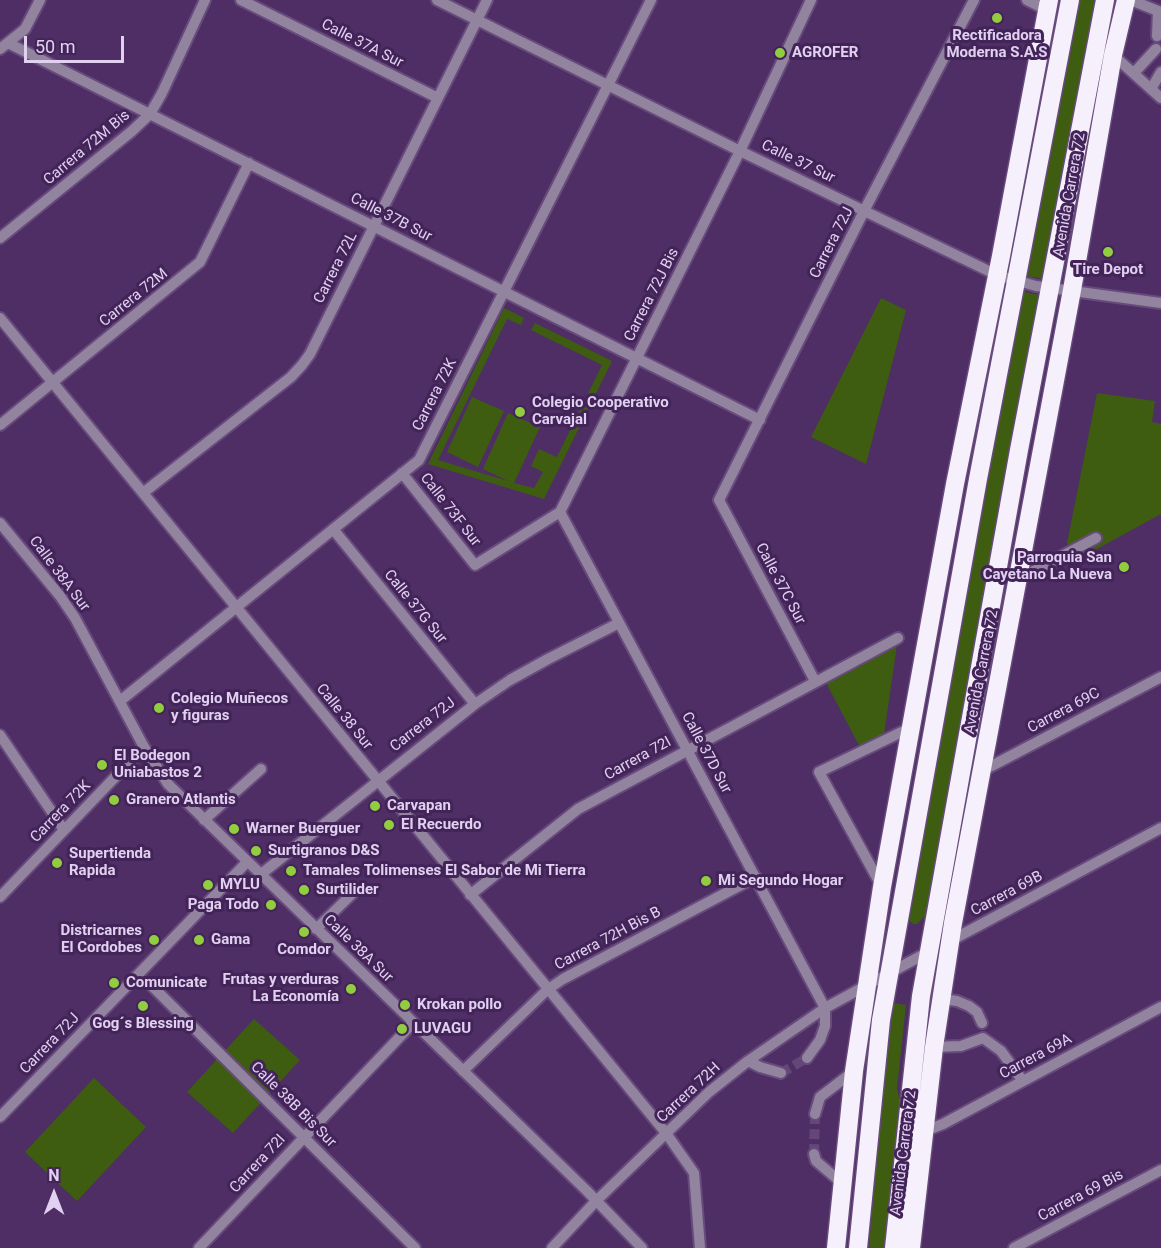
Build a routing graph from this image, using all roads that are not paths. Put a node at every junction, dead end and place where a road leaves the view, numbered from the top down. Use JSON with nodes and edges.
{"nodes":[{"id":1,"x":40,"y":0,"type":"edge"},
{"id":2,"x":205,"y":0,"type":"edge"},
{"id":3,"x":241,"y":0,"type":"edge"},
{"id":4,"x":437,"y":0,"type":"edge"},
{"id":5,"x":487,"y":0,"type":"edge"},
{"id":6,"x":651,"y":0,"type":"edge"},
{"id":7,"x":811,"y":0,"type":"edge"},
{"id":8,"x":974,"y":0,"type":"edge"},
{"id":9,"x":1027,"y":0,"type":"edge"},
{"id":10,"x":1070,"y":0,"type":"edge"},
{"id":11,"x":1105,"y":0,"type":"edge"},
{"id":12,"x":1126,"y":0,"type":"edge"},
{"id":13,"x":1131,"y":0,"type":"edge"},
{"id":14,"x":1048,"y":5,"type":"edge"},
{"id":15,"x":1159,"y":13,"type":"edge"},
{"id":16,"x":477,"y":20,"type":"junction"},
{"id":17,"x":1156,"y":36,"type":"dead end"},
{"id":18,"x":2,"y":47,"type":"edge"},
{"id":19,"x":1156,"y":50,"type":"dead end"},
{"id":20,"x":1113,"y":55,"type":"junction"},
{"id":21,"x":1161,"y":72,"type":"edge"},
{"id":22,"x":1134,"y":73,"type":"junction"},
{"id":23,"x":608,"y":86,"type":"junction"},
{"id":24,"x":1151,"y":89,"type":"junction"},
{"id":25,"x":438,"y":98,"type":"junction"},
{"id":26,"x":1161,"y":98,"type":"edge"},
{"id":27,"x":150,"y":114,"type":"junction"},
{"id":28,"x":740,"y":151,"type":"junction"},
{"id":29,"x":249,"y":163,"type":"junction"},
{"id":30,"x":864,"y":211,"type":"junction"},
{"id":31,"x":374,"y":226,"type":"junction"},
{"id":32,"x":0,"y":238,"type":"edge"},
{"id":33,"x":997,"y":275,"type":"junction"},
{"id":34,"x":1017,"y":282,"type":"junction"},
{"id":35,"x":1051,"y":288,"type":"junction"},
{"id":36,"x":1072,"y":290,"type":"junction"},
{"id":37,"x":504,"y":291,"type":"junction"},
{"id":38,"x":1161,"y":303,"type":"edge"},
{"id":39,"x":0,"y":318,"type":"edge"},
{"id":40,"x":637,"y":358,"type":"junction"},
{"id":41,"x":53,"y":382,"type":"junction"},
{"id":42,"x":1049,"y":409,"type":"junction"},
{"id":43,"x":760,"y":420,"type":"junction"},
{"id":44,"x":0,"y":425,"type":"edge"},
{"id":45,"x":1019,"y":450,"type":"junction"},
{"id":46,"x":402,"y":473,"type":"junction"},
{"id":47,"x":978,"y":479,"type":"junction"},
{"id":48,"x":143,"y":493,"type":"junction"},
{"id":49,"x":719,"y":500,"type":"joint"},
{"id":50,"x":560,"y":512,"type":"junction"},
{"id":51,"x":0,"y":523,"type":"edge"},
{"id":52,"x":333,"y":529,"type":"junction"},
{"id":53,"x":947,"y":529,"type":"junction"},
{"id":54,"x":1095,"y":538,"type":"dead end"},
{"id":55,"x":1017,"y":580,"type":"junction"},
{"id":56,"x":236,"y":608,"type":"junction"},
{"id":57,"x":619,"y":623,"type":"junction"},
{"id":58,"x":898,"y":638,"type":"dead end"},
{"id":59,"x":1161,"y":677,"type":"edge"},
{"id":60,"x":815,"y":681,"type":"junction"},
{"id":61,"x":120,"y":701,"type":"junction"},
{"id":62,"x":475,"y":704,"type":"junction"},
{"id":63,"x":912,"y":727,"type":"junction"},
{"id":64,"x":0,"y":735,"type":"edge"},
{"id":65,"x":144,"y":747,"type":"junction"},
{"id":66,"x":687,"y":749,"type":"junction"},
{"id":67,"x":261,"y":769,"type":"dead end"},
{"id":68,"x":982,"y":771,"type":"junction"},
{"id":69,"x":377,"y":781,"type":"junction"},
{"id":70,"x":204,"y":820,"type":"junction"},
{"id":71,"x":1161,"y":828,"type":"edge"},
{"id":72,"x":64,"y":830,"type":"junction"},
{"id":73,"x":247,"y":862,"type":"junction"},
{"id":74,"x":260,"y":875,"type":"junction"},
{"id":75,"x":756,"y":877,"type":"junction"},
{"id":76,"x":882,"y":887,"type":"junction"},
{"id":77,"x":353,"y":893,"type":"dead end"},
{"id":78,"x":470,"y":896,"type":"junction"},
{"id":79,"x":0,"y":897,"type":"edge"},
{"id":80,"x":316,"y":928,"type":"junction"},
{"id":81,"x":950,"y":941,"type":"junction"},
{"id":82,"x":928,"y":952,"type":"junction"},
{"id":83,"x":889,"y":973,"type":"junction"},
{"id":84,"x":150,"y":984,"type":"dead end"},
{"id":85,"x":866,"y":985,"type":"junction"},
{"id":86,"x":547,"y":990,"type":"junction"},
{"id":87,"x":941,"y":999,"type":"junction"},
{"id":88,"x":1161,"y":1007,"type":"edge"},
{"id":89,"x":825,"y":1008,"type":"junction"},
{"id":90,"x":412,"y":1023,"type":"junction"},
{"id":91,"x":982,"y":1023,"type":"dead end"},
{"id":92,"x":934,"y":1047,"type":"junction"},
{"id":93,"x":807,"y":1058,"type":"tunnel mouth"},
{"id":94,"x":748,"y":1061,"type":"junction"},
{"id":95,"x":463,"y":1071,"type":"junction"},
{"id":96,"x":854,"y":1071,"type":"junction"},
{"id":97,"x":781,"y":1073,"type":"dead end"},
{"id":98,"x":1023,"y":1081,"type":"junction"},
{"id":99,"x":815,"y":1114,"type":"tunnel mouth"},
{"id":100,"x":0,"y":1117,"type":"edge"},
{"id":101,"x":925,"y":1131,"type":"junction"},
{"id":102,"x":666,"y":1133,"type":"junction"},
{"id":103,"x":304,"y":1137,"type":"junction"},
{"id":104,"x":814,"y":1155,"type":"tunnel mouth"},
{"id":105,"x":1161,"y":1170,"type":"edge"},
{"id":106,"x":843,"y":1184,"type":"junction"},
{"id":107,"x":596,"y":1201,"type":"junction"},
{"id":108,"x":900,"y":1246,"type":"edge"},
{"id":109,"x":202,"y":1247,"type":"edge"},
{"id":110,"x":415,"y":1248,"type":"edge"},
{"id":111,"x":552,"y":1248,"type":"edge"},
{"id":112,"x":642,"y":1248,"type":"edge"},
{"id":113,"x":700,"y":1248,"type":"edge"},
{"id":114,"x":836,"y":1248,"type":"edge"},
{"id":115,"x":858,"y":1248,"type":"edge"},
{"id":116,"x":1014,"y":1248,"type":"edge"}],
"edges":[{"from":1,"to":18,"type":"street"},
{"from":2,"to":27,"type":"street","name":"Carrera 72M Bis"},
{"from":3,"to":25,"type":"street","name":"Calle 37A Sur"},
{"from":4,"to":16,"type":"street","name":"Calle 37 Sur"},
{"from":5,"to":16,"type":"street","name":"Carrera 72L"},
{"from":6,"to":23,"type":"street","name":"Carrera 72K"},
{"from":7,"to":28,"type":"street","name":"Carrera 72J Bis"},
{"from":8,"to":30,"type":"street","name":"Carrera 72J"},
{"from":9,"to":14,"type":"street"},
{"from":10,"to":34,"type":"highway"},
{"from":11,"to":35,"type":"highway","name":"Avenida Carrera 72"},
{"from":12,"to":20,"type":"highway","name":"Avenida Carrera 72"},
{"from":13,"to":15,"type":"street"},
{"from":14,"to":33,"type":"highway"},
{"from":15,"to":17,"type":"street"},
{"from":16,"to":23,"type":"street","name":"Calle 37 Sur"},
{"from":16,"to":25,"type":"street","name":"Carrera 72L"},
{"from":18,"to":27,"type":"street","name":"Calle 37B Sur"},
{"from":19,"to":22,"type":"street"},
{"from":20,"to":22,"type":"street"},
{"from":20,"to":36,"type":"highway","name":"Avenida Carrera 72"},
{"from":21,"to":24,"type":"street"},
{"from":22,"to":24,"type":"street"},
{"from":23,"to":28,"type":"street","name":"Calle 37 Sur"},
{"from":23,"to":37,"type":"street","name":"Carrera 72K"},
{"from":24,"to":26,"type":"street"},
{"from":25,"to":31,"type":"street","name":"Carrera 72L"},
{"from":27,"to":29,"type":"street","name":"Calle 37B Sur"},
{"from":27,"to":32,"type":"street","name":"Carrera 72M Bis"},
{"from":28,"to":30,"type":"street","name":"Calle 37 Sur"},
{"from":28,"to":40,"type":"street","name":"Carrera 72J Bis"},
{"from":29,"to":31,"type":"street","name":"Calle 37B Sur"},
{"from":29,"to":41,"type":"street","name":"Carrera 72M"},
{"from":30,"to":33,"type":"street","name":"Calle 37 Sur"},
{"from":30,"to":43,"type":"street","name":"Carrera 72J"},
{"from":31,"to":37,"type":"street","name":"Calle 37B Sur"},
{"from":31,"to":48,"type":"street","name":"Carrera 72L"},
{"from":33,"to":34,"type":"street","name":"Calle 37 Sur"},
{"from":33,"to":53,"type":"highway"},
{"from":34,"to":35,"type":"street","name":"Calle 37 Sur"},
{"from":34,"to":47,"type":"highway"},
{"from":35,"to":36,"type":"street","name":"Calle 37 Sur"},
{"from":35,"to":45,"type":"highway","name":"Avenida Carrera 72"},
{"from":36,"to":38,"type":"street","name":"Calle 37 Sur"},
{"from":36,"to":42,"type":"highway","name":"Avenida Carrera 72"},
{"from":37,"to":40,"type":"street","name":"Calle 37B Sur"},
{"from":37,"to":46,"type":"street","name":"Carrera 72K"},
{"from":39,"to":41,"type":"street","name":"Calle 38 Sur"},
{"from":40,"to":43,"type":"street","name":"Calle 37B Sur"},
{"from":40,"to":50,"type":"street","name":"Carrera 72J Bis"},
{"from":41,"to":44,"type":"street","name":"Carrera 72M"},
{"from":41,"to":48,"type":"street","name":"Calle 38 Sur"},
{"from":42,"to":45,"type":"highway"},
{"from":42,"to":55,"type":"highway","name":"Avenida Carrera 72"},
{"from":43,"to":49,"type":"street","name":"Carrera 72J"},
{"from":45,"to":82,"type":"highway","name":"Avenida Carrera 72"},
{"from":46,"to":50,"type":"street","name":"Calle 73F Sur"},
{"from":46,"to":52,"type":"street","name":"Carrera 72K"},
{"from":47,"to":53,"type":"highway"},
{"from":47,"to":83,"type":"highway"},
{"from":48,"to":56,"type":"street","name":"Calle 38 Sur"},
{"from":49,"to":60,"type":"street","name":"Calle 37C Sur"},
{"from":50,"to":57,"type":"street","name":"Calle 37D Sur"},
{"from":51,"to":61,"type":"street","name":"Calle 38A Sur"},
{"from":52,"to":56,"type":"street","name":"Carrera 72K"},
{"from":52,"to":62,"type":"street","name":"Calle 37G Sur"},
{"from":53,"to":63,"type":"highway"},
{"from":54,"to":55,"type":"street"},
{"from":55,"to":68,"type":"highway","name":"Avenida Carrera 72"},
{"from":56,"to":61,"type":"street","name":"Carrera 72K"},
{"from":56,"to":69,"type":"street","name":"Calle 38 Sur"},
{"from":57,"to":62,"type":"street","name":"Carrera 72J"},
{"from":57,"to":66,"type":"street","name":"Calle 37D Sur"},
{"from":58,"to":60,"type":"street","name":"Carrera 72I"},
{"from":59,"to":68,"type":"street","name":"Carrera 69C"},
{"from":60,"to":66,"type":"street","name":"Carrera 72I"},
{"from":61,"to":65,"type":"street","name":"Calle 38A Sur"},
{"from":62,"to":69,"type":"street","name":"Carrera 72J"},
{"from":63,"to":76,"type":"highway"},
{"from":63,"to":76,"type":"street"},
{"from":64,"to":72,"type":"street"},
{"from":65,"to":70,"type":"street","name":"Calle 38A Sur"},
{"from":65,"to":72,"type":"street","name":"Carrera 72K"},
{"from":66,"to":75,"type":"street","name":"Calle 37D Sur"},
{"from":66,"to":78,"type":"street","name":"Carrera 72I"},
{"from":67,"to":70,"type":"street"},
{"from":68,"to":81,"type":"highway","name":"Avenida Carrera 72"},
{"from":69,"to":74,"type":"street","name":"Carrera 72J"},
{"from":69,"to":78,"type":"street","name":"Calle 38 Sur"},
{"from":70,"to":73,"type":"street","name":"Calle 38A Sur"},
{"from":71,"to":81,"type":"street","name":"Carrera 69B"},
{"from":72,"to":79,"type":"street","name":"Carrera 72K"},
{"from":73,"to":74,"type":"street","name":"Calle 38A Sur"},
{"from":73,"to":100,"type":"street","name":"Carrera 72J"},
{"from":74,"to":80,"type":"street","name":"Calle 38A Sur"},
{"from":75,"to":86,"type":"street","name":"Carrera 72H Bis B"},
{"from":75,"to":89,"type":"street","name":"Calle 37D Sur"},
{"from":76,"to":85,"type":"highway"},
{"from":77,"to":80,"type":"street"},
{"from":78,"to":86,"type":"street","name":"Calle 38 Sur"},
{"from":80,"to":90,"type":"street","name":"Calle 38A Sur"},
{"from":81,"to":82,"type":"street","name":"Carrera 69B"},
{"from":81,"to":87,"type":"highway","name":"Avenida Carrera 72"},
{"from":82,"to":83,"type":"street","name":"Carrera 69B"},
{"from":82,"to":108,"type":"highway","name":"Avenida Carrera 72"},
{"from":83,"to":85,"type":"street","name":"Carrera 69B"},
{"from":83,"to":115,"type":"highway"},
{"from":84,"to":103,"type":"street","name":"Calle 38B Bis Sur"},
{"from":85,"to":89,"type":"street","name":"Carrera 72H"},
{"from":85,"to":96,"type":"highway"},
{"from":86,"to":95,"type":"street","name":"Carrera 72H Bis B"},
{"from":86,"to":102,"type":"street","name":"Calle 38 Sur"},
{"from":87,"to":91,"type":"street"},
{"from":87,"to":92,"type":"highway","name":"Avenida Carrera 72"},
{"from":88,"to":98,"type":"street","name":"Carrera 69A"},
{"from":89,"to":93,"type":"street"},
{"from":89,"to":94,"type":"street","name":"Carrera 72H"},
{"from":90,"to":95,"type":"street","name":"Calle 38A Sur"},
{"from":90,"to":103,"type":"street","name":"Carrera 72I"},
{"from":92,"to":98,"type":"street"},
{"from":92,"to":101,"type":"highway","name":"Avenida Carrera 72"},
{"from":94,"to":97,"type":"street"},
{"from":94,"to":102,"type":"street","name":"Carrera 72H"},
{"from":95,"to":107,"type":"street","name":"Calle 38A Sur"},
{"from":96,"to":99,"type":"street"},
{"from":96,"to":106,"type":"highway"},
{"from":98,"to":101,"type":"street","name":"Carrera 69A"},
{"from":101,"to":108,"type":"highway","name":"Avenida Carrera 72"},
{"from":102,"to":107,"type":"street","name":"Carrera 72H"},
{"from":102,"to":113,"type":"street","name":"Calle 38 Sur"},
{"from":103,"to":109,"type":"street","name":"Carrera 72I"},
{"from":103,"to":110,"type":"street","name":"Calle 38B Bis Sur"},
{"from":104,"to":106,"type":"street"},
{"from":105,"to":116,"type":"street","name":"Carrera 69 Bis"},
{"from":106,"to":114,"type":"highway"},
{"from":107,"to":111,"type":"street","name":"Carrera 72H"},
{"from":107,"to":112,"type":"street","name":"Calle 38A Sur"}]}
